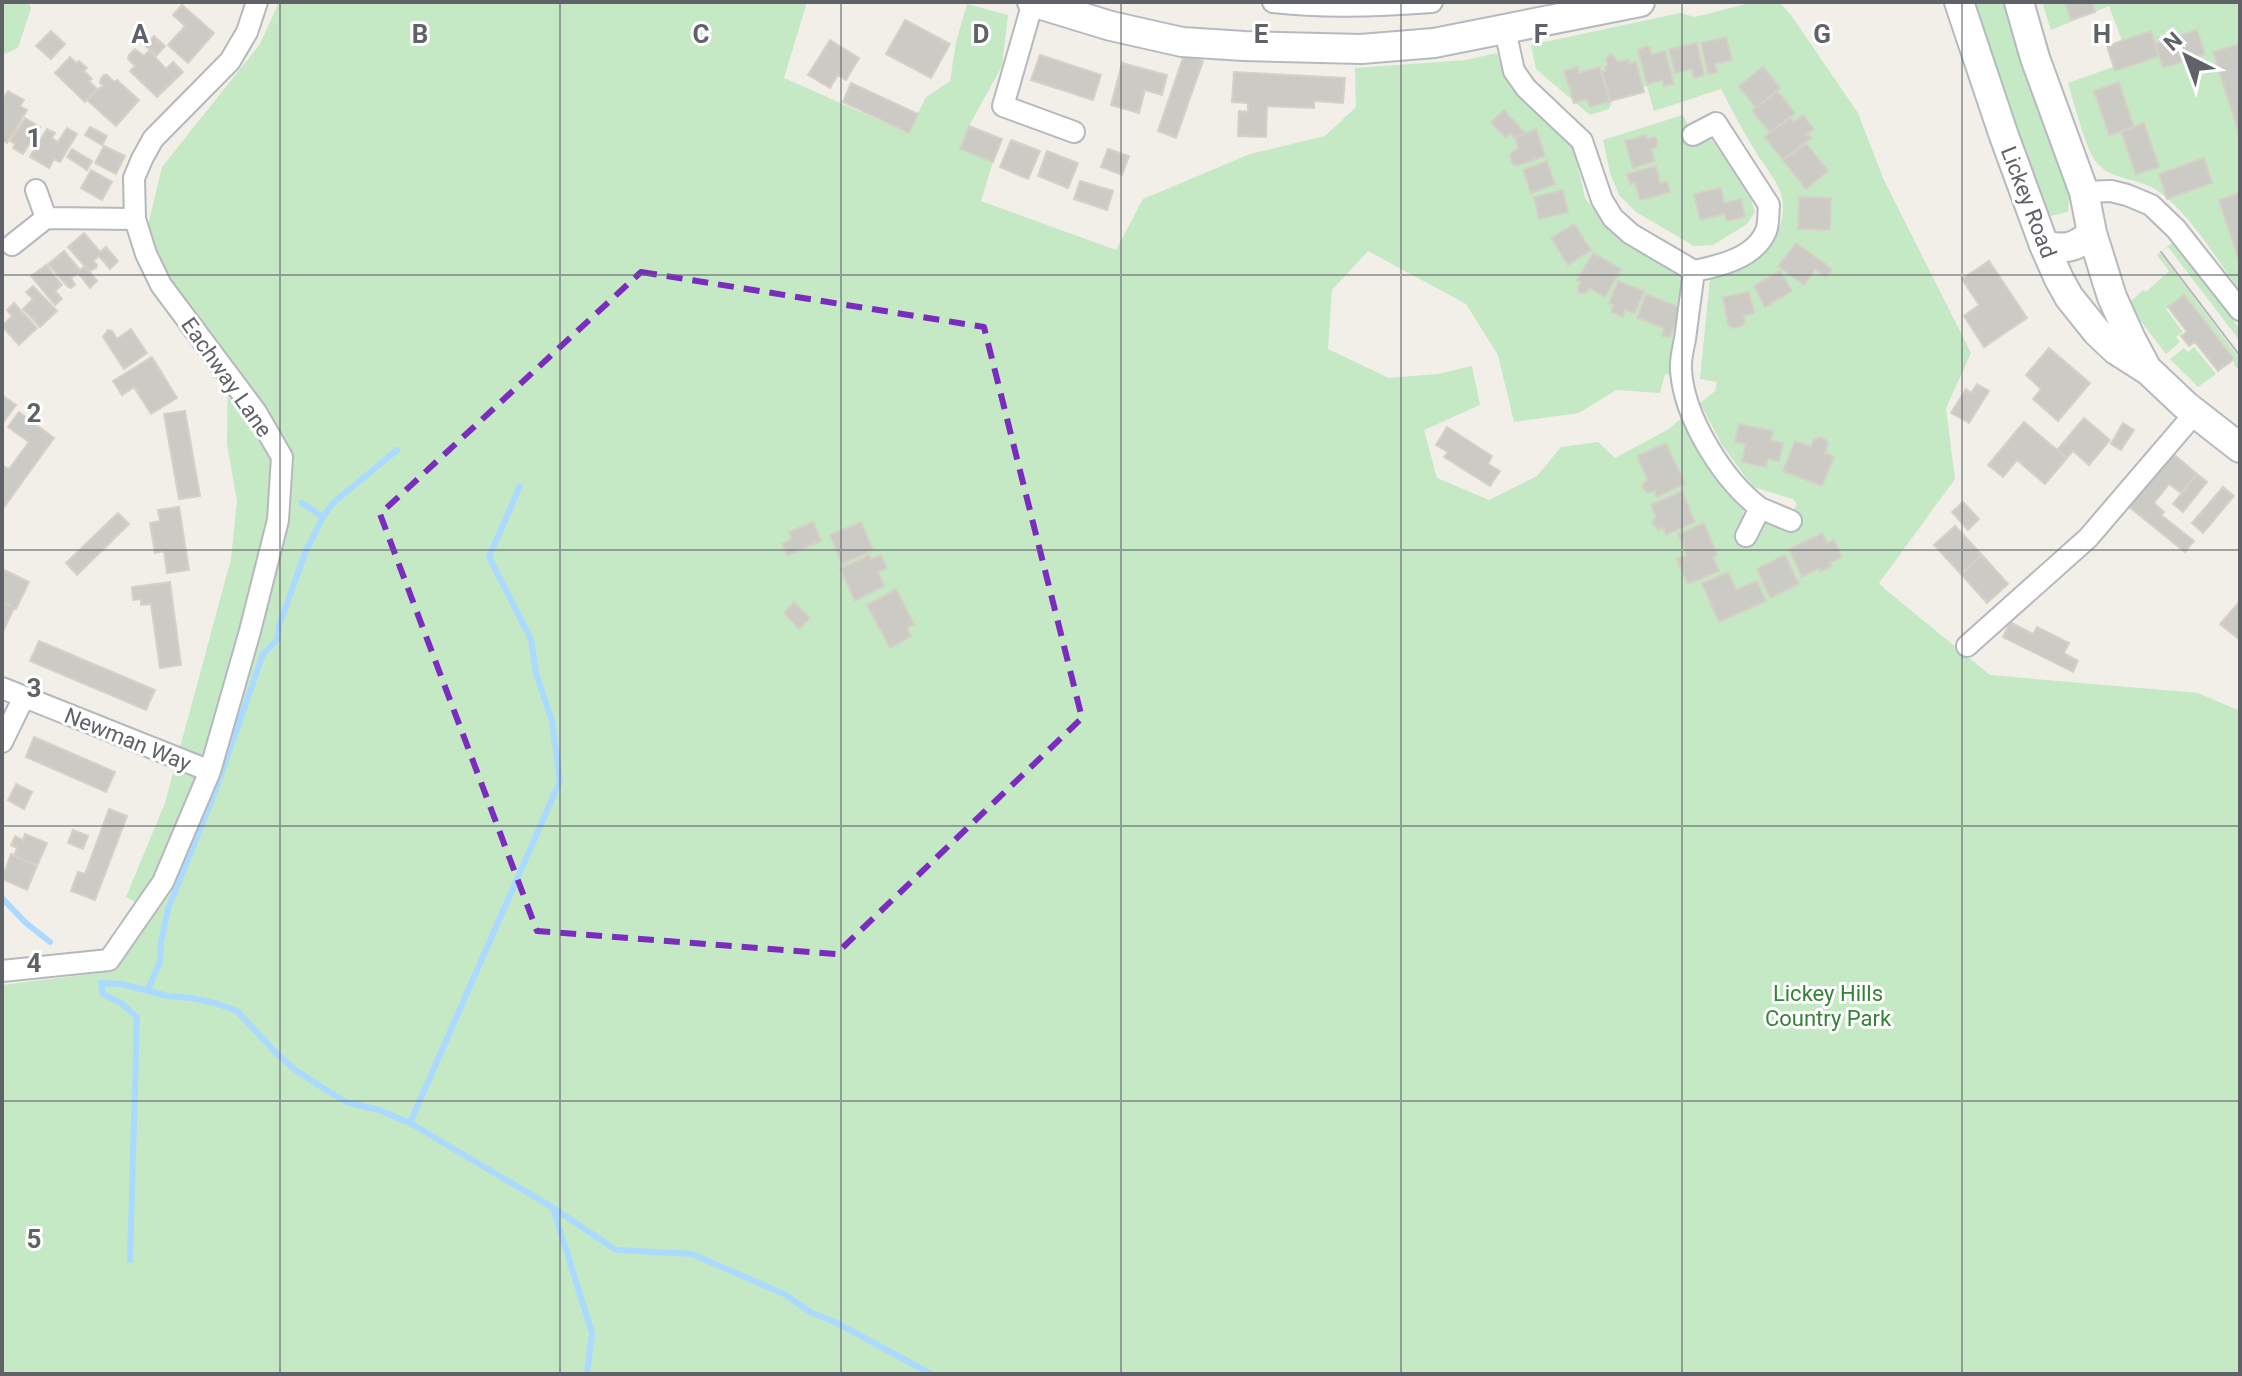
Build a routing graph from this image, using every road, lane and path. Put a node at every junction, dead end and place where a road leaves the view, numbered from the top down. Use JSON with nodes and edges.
{"nodes":[{"id":1,"x":257,"y":2,"type":"edge"},
{"id":2,"x":1032,"y":2,"type":"edge"},
{"id":3,"x":1273,"y":2,"type":"edge"},
{"id":4,"x":1432,"y":2,"type":"edge"},
{"id":5,"x":1959,"y":2,"type":"edge"},
{"id":6,"x":2019,"y":2,"type":"edge"},
{"id":7,"x":1629,"y":3,"type":"edge"},
{"id":8,"x":1505,"y":30,"type":"junction"},
{"id":9,"x":1074,"y":132,"type":"dead end"},
{"id":10,"x":1693,"y":135,"type":"dead end"},
{"id":11,"x":36,"y":190,"type":"dead end"},
{"id":12,"x":2084,"y":192,"type":"junction"},
{"id":13,"x":46,"y":218,"type":"junction"},
{"id":14,"x":135,"y":219,"type":"junction"},
{"id":15,"x":2092,"y":233,"type":"junction"},
{"id":16,"x":12,"y":245,"type":"dead end"},
{"id":17,"x":2044,"y":245,"type":"junction"},
{"id":18,"x":1694,"y":271,"type":"junction"},
{"id":19,"x":2240,"y":310,"type":"edge"},
{"id":20,"x":2149,"y":371,"type":"junction"},
{"id":21,"x":2195,"y":413,"type":"junction"},
{"id":22,"x":2240,"y":448,"type":"edge"},
{"id":23,"x":1760,"y":508,"type":"junction"},
{"id":24,"x":1791,"y":521,"type":"dead end"},
{"id":25,"x":1746,"y":536,"type":"dead end"},
{"id":26,"x":1967,"y":646,"type":"dead end"},
{"id":27,"x":2,"y":688,"type":"edge"},
{"id":28,"x":24,"y":697,"type":"junction"},
{"id":29,"x":2,"y":742,"type":"edge"},
{"id":30,"x":210,"y":771,"type":"junction"},
{"id":31,"x":2,"y":971,"type":"edge"}],
"edges":[{"from":1,"to":14,"type":"street","name":"Eachway Lane"},
{"from":2,"to":8,"type":"main road"},
{"from":2,"to":9,"type":"street"},
{"from":3,"to":4,"type":"street"},
{"from":5,"to":17,"type":"main road","name":"Lickey Road"},
{"from":6,"to":12,"type":"main road","name":"Lickey Road"},
{"from":7,"to":8,"type":"main road"},
{"from":8,"to":18,"type":"street"},
{"from":10,"to":18,"type":"street"},
{"from":11,"to":13,"type":"street"},
{"from":12,"to":15,"type":"main road","name":"Lickey Road"},
{"from":12,"to":19,"type":"street"},
{"from":13,"to":14,"type":"street"},
{"from":13,"to":16,"type":"street"},
{"from":14,"to":30,"type":"street","name":"Eachway Lane"},
{"from":15,"to":17,"type":"main road"},
{"from":15,"to":20,"type":"main road","name":"Lickey Road"},
{"from":17,"to":20,"type":"main road","name":"Lickey Road"},
{"from":18,"to":23,"type":"street"},
{"from":20,"to":21,"type":"main road","name":"Lickey Road"},
{"from":21,"to":22,"type":"main road","name":"Lickey Road"},
{"from":21,"to":26,"type":"street"},
{"from":23,"to":24,"type":"street"},
{"from":23,"to":25,"type":"street"},
{"from":27,"to":28,"type":"street","name":"Newman Way"},
{"from":28,"to":29,"type":"street"},
{"from":28,"to":30,"type":"street","name":"Newman Way"},
{"from":30,"to":31,"type":"street","name":"Eachway Lane"}]}
